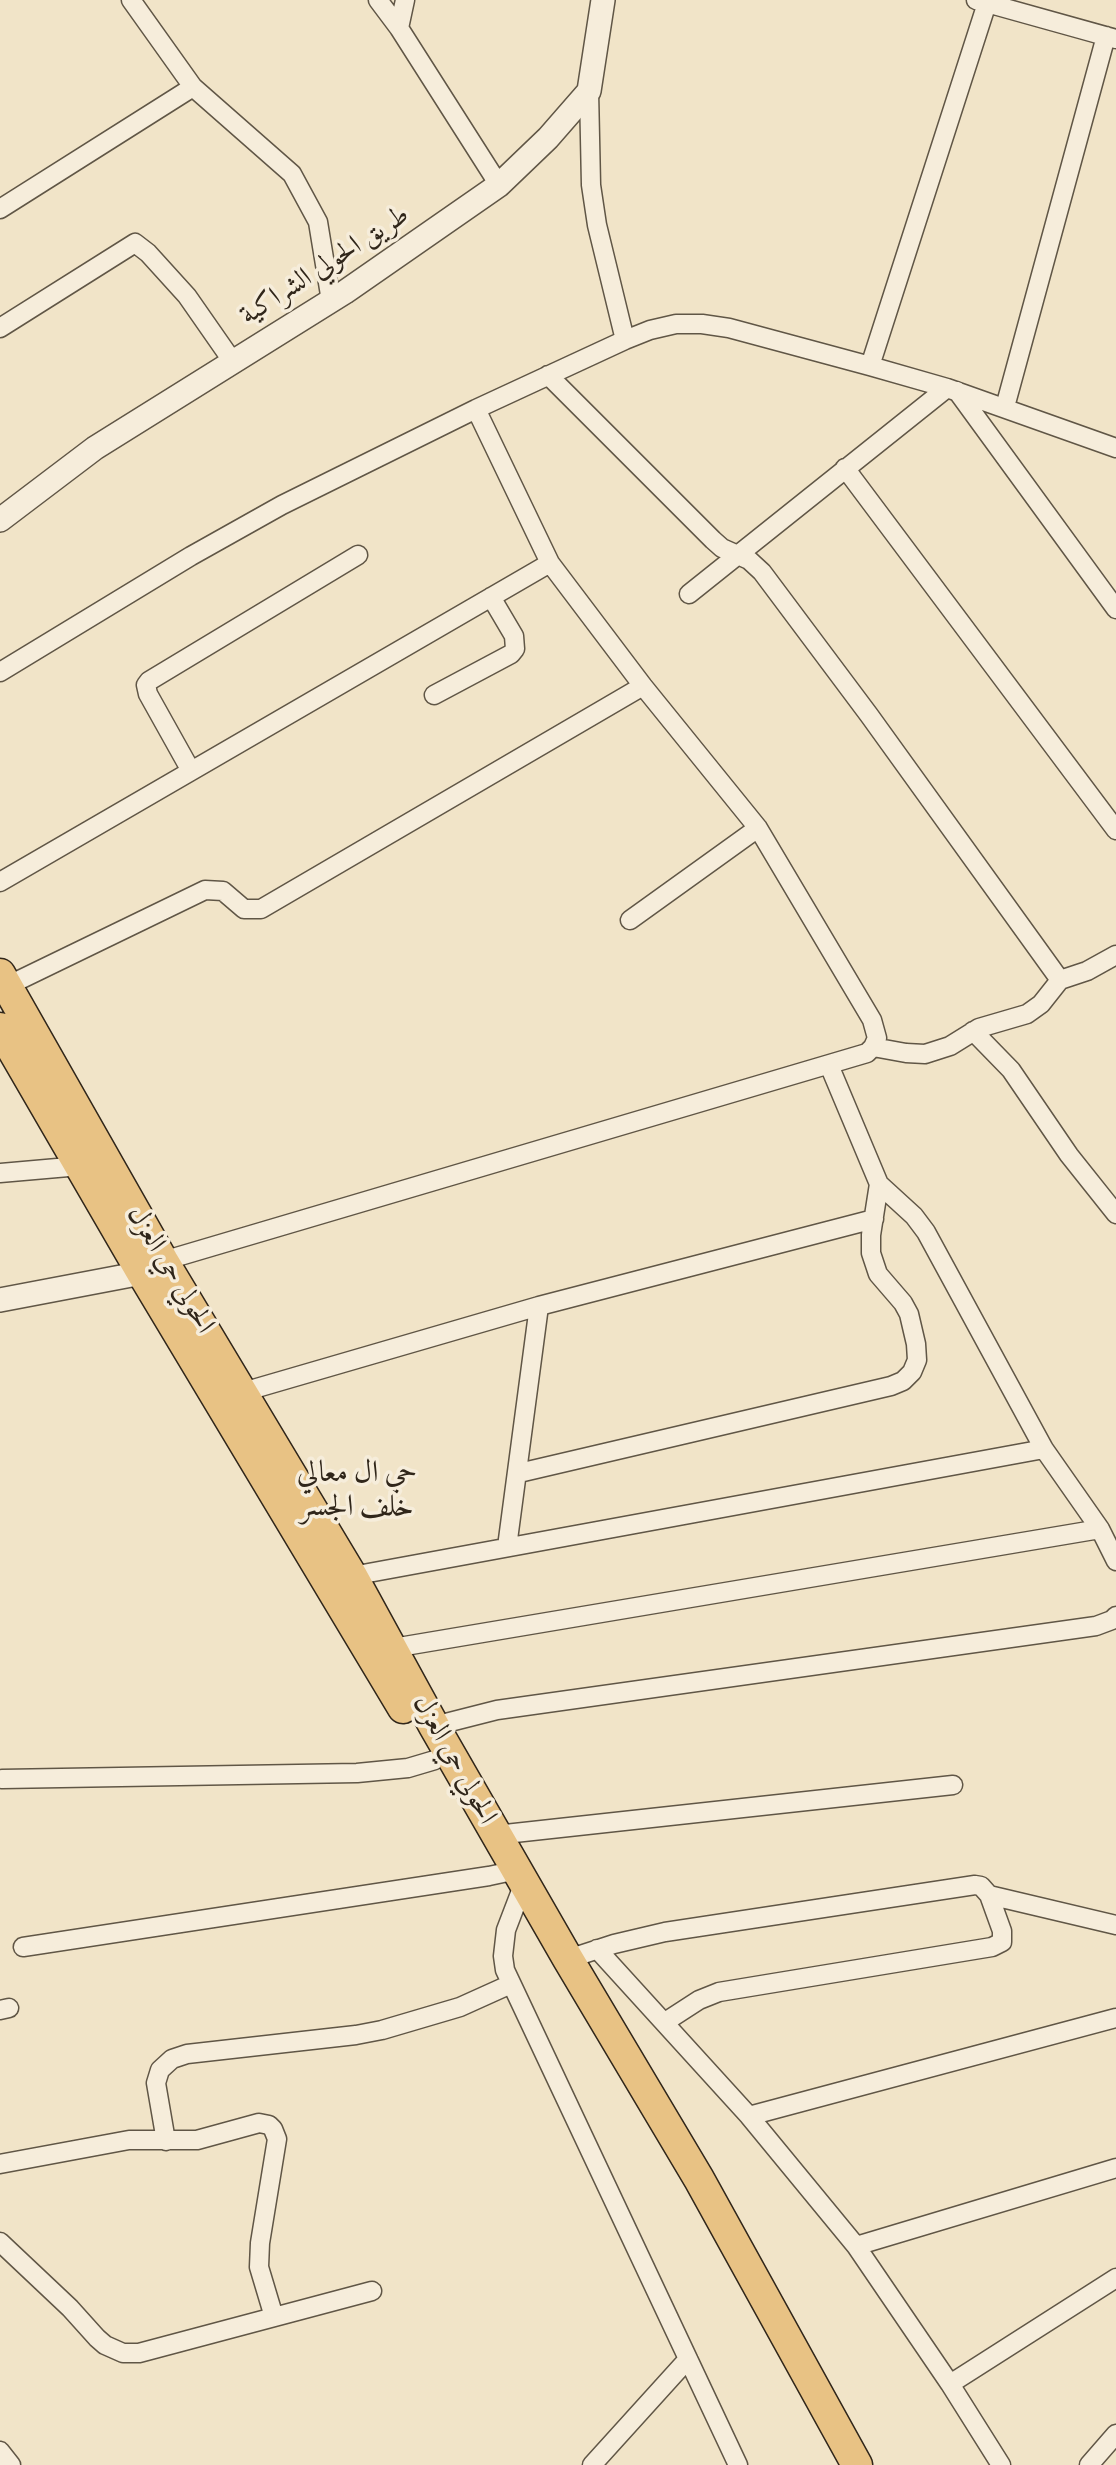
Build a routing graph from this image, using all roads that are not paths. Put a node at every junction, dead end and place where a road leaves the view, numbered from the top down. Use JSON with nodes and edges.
{"nodes":[{"id":1,"x":131,"y":0,"type":"edge"},
{"id":2,"x":378,"y":0,"type":"edge"},
{"id":3,"x":405,"y":0,"type":"edge"},
{"id":4,"x":603,"y":0,"type":"edge"},
{"id":5,"x":981,"y":1,"type":"edge"},
{"id":6,"x":399,"y":29,"type":"junction"},
{"id":7,"x":1111,"y":37,"type":"edge"},
{"id":8,"x":193,"y":87,"type":"junction"},
{"id":9,"x":589,"y":91,"type":"junction"},
{"id":10,"x":499,"y":185,"type":"junction"},
{"id":11,"x":0,"y":209,"type":"edge"},
{"id":12,"x":331,"y":301,"type":"junction"},
{"id":13,"x":0,"y":328,"type":"edge"},
{"id":14,"x":625,"y":340,"type":"junction"},
{"id":15,"x":233,"y":362,"type":"junction"},
{"id":16,"x":870,"y":366,"type":"junction"},
{"id":17,"x":548,"y":375,"type":"junction"},
{"id":18,"x":952,"y":389,"type":"junction"},
{"id":19,"x":1005,"y":407,"type":"junction"},
{"id":20,"x":476,"y":409,"type":"junction"},
{"id":21,"x":1116,"y":448,"type":"edge"},
{"id":22,"x":845,"y":468,"type":"junction"},
{"id":23,"x":0,"y":520,"type":"edge"},
{"id":24,"x":358,"y":555,"type":"dead end"},
{"id":25,"x":739,"y":556,"type":"junction"},
{"id":26,"x":550,"y":562,"type":"junction"},
{"id":27,"x":689,"y":594,"type":"dead end"},
{"id":28,"x":491,"y":597,"type":"junction"},
{"id":29,"x":1116,"y":609,"type":"edge"},
{"id":30,"x":0,"y":671,"type":"edge"},
{"id":31,"x":643,"y":686,"type":"junction"},
{"id":32,"x":434,"y":695,"type":"dead end"},
{"id":33,"x":191,"y":771,"type":"junction"},
{"id":34,"x":758,"y":828,"type":"junction"},
{"id":35,"x":1116,"y":830,"type":"edge"},
{"id":36,"x":0,"y":883,"type":"edge"},
{"id":37,"x":630,"y":920,"type":"dead end"},
{"id":38,"x":1116,"y":955,"type":"edge"},
{"id":39,"x":3,"y":980,"type":"edge"},
{"id":40,"x":1060,"y":980,"type":"junction"},
{"id":41,"x":0,"y":1028,"type":"edge"},
{"id":42,"x":973,"y":1031,"type":"junction"},
{"id":43,"x":873,"y":1047,"type":"junction"},
{"id":44,"x":829,"y":1065,"type":"junction"},
{"id":45,"x":80,"y":1167,"type":"junction"},
{"id":46,"x":0,"y":1173,"type":"edge"},
{"id":47,"x":880,"y":1184,"type":"junction"},
{"id":48,"x":1116,"y":1214,"type":"edge"},
{"id":49,"x":874,"y":1219,"type":"junction"},
{"id":50,"x":153,"y":1267,"type":"junction"},
{"id":51,"x":0,"y":1300,"type":"edge"},
{"id":52,"x":539,"y":1306,"type":"junction"},
{"id":53,"x":243,"y":1392,"type":"junction"},
{"id":54,"x":1044,"y":1449,"type":"junction"},
{"id":55,"x":519,"y":1473,"type":"junction"},
{"id":56,"x":1100,"y":1529,"type":"junction"},
{"id":57,"x":507,"y":1547,"type":"junction"},
{"id":58,"x":1116,"y":1561,"type":"edge"},
{"id":59,"x":352,"y":1576,"type":"junction"},
{"id":60,"x":1116,"y":1616,"type":"edge"},
{"id":61,"x":393,"y":1648,"type":"junction"},
{"id":62,"x":434,"y":1726,"type":"junction"},
{"id":63,"x":435,"y":1760,"type":"junction"},
{"id":64,"x":2,"y":1779,"type":"dead end"},
{"id":65,"x":953,"y":1785,"type":"dead end"},
{"id":66,"x":496,"y":1835,"type":"junction"},
{"id":67,"x":520,"y":1877,"type":"junction"},
{"id":68,"x":989,"y":1895,"type":"junction"},
{"id":69,"x":1116,"y":1924,"type":"edge"},
{"id":70,"x":23,"y":1947,"type":"dead end"},
{"id":71,"x":597,"y":1949,"type":"junction"},
{"id":72,"x":568,"y":1959,"type":"junction"},
{"id":73,"x":511,"y":1984,"type":"junction"},
{"id":74,"x":1116,"y":2018,"type":"edge"},
{"id":75,"x":665,"y":2022,"type":"junction"},
{"id":76,"x":749,"y":2116,"type":"junction"},
{"id":77,"x":166,"y":2141,"type":"junction"},
{"id":78,"x":0,"y":2164,"type":"edge"},
{"id":79,"x":1116,"y":2168,"type":"edge"},
{"id":80,"x":0,"y":2242,"type":"edge"},
{"id":81,"x":856,"y":2246,"type":"junction"},
{"id":82,"x":1116,"y":2278,"type":"edge"},
{"id":83,"x":372,"y":2291,"type":"dead end"},
{"id":84,"x":274,"y":2317,"type":"junction"},
{"id":85,"x":688,"y":2359,"type":"junction"},
{"id":86,"x":950,"y":2384,"type":"junction"},
{"id":87,"x":1116,"y":2434,"type":"edge"},
{"id":88,"x":0,"y":2451,"type":"edge"},
{"id":89,"x":12,"y":2465,"type":"edge"},
{"id":90,"x":592,"y":2465,"type":"edge"},
{"id":91,"x":738,"y":2465,"type":"edge"},
{"id":92,"x":858,"y":2465,"type":"edge"},
{"id":93,"x":1001,"y":2465,"type":"edge"},
{"id":94,"x":1089,"y":2465,"type":"edge"}],
"edges":[{"from":1,"to":8,"type":"street"},
{"from":2,"to":6,"type":"street"},
{"from":3,"to":6,"type":"street"},
{"from":4,"to":9,"type":"street"},
{"from":5,"to":7,"type":"street"},
{"from":5,"to":16,"type":"street"},
{"from":6,"to":10,"type":"street"},
{"from":7,"to":19,"type":"street"},
{"from":8,"to":11,"type":"street"},
{"from":8,"to":12,"type":"street"},
{"from":9,"to":10,"type":"street","name":"طريق الحولي الشراكية"},
{"from":9,"to":14,"type":"street"},
{"from":10,"to":12,"type":"street","name":"طريق الحولي الشراكية"},
{"from":12,"to":15,"type":"street","name":"طريق الحولي الشراكية"},
{"from":13,"to":15,"type":"street"},
{"from":14,"to":16,"type":"street"},
{"from":14,"to":17,"type":"street"},
{"from":15,"to":23,"type":"street","name":"طريق الحولي الشراكية"},
{"from":16,"to":18,"type":"street"},
{"from":17,"to":20,"type":"street"},
{"from":17,"to":25,"type":"street"},
{"from":18,"to":19,"type":"street"},
{"from":18,"to":22,"type":"street"},
{"from":18,"to":29,"type":"street"},
{"from":19,"to":21,"type":"street"},
{"from":20,"to":26,"type":"street"},
{"from":20,"to":30,"type":"street"},
{"from":22,"to":25,"type":"street"},
{"from":22,"to":35,"type":"street"},
{"from":24,"to":33,"type":"street"},
{"from":25,"to":27,"type":"street"},
{"from":25,"to":40,"type":"street"},
{"from":26,"to":28,"type":"street"},
{"from":26,"to":31,"type":"street"},
{"from":28,"to":32,"type":"street"},
{"from":28,"to":33,"type":"street"},
{"from":31,"to":34,"type":"street"},
{"from":31,"to":39,"type":"street"},
{"from":33,"to":36,"type":"street"},
{"from":34,"to":37,"type":"street"},
{"from":34,"to":43,"type":"street"},
{"from":38,"to":40,"type":"street"},
{"from":39,"to":50,"type":"highway","name":"الحولي حي العزل"},
{"from":40,"to":42,"type":"street"},
{"from":41,"to":45,"type":"highway","name":"الحولي حي العزل"},
{"from":42,"to":43,"type":"street"},
{"from":42,"to":48,"type":"street"},
{"from":43,"to":44,"type":"street"},
{"from":44,"to":47,"type":"street"},
{"from":44,"to":50,"type":"street"},
{"from":45,"to":46,"type":"street"},
{"from":45,"to":50,"type":"highway","name":"الحولي حي العزل"},
{"from":47,"to":49,"type":"street"},
{"from":47,"to":54,"type":"street"},
{"from":49,"to":52,"type":"street"},
{"from":49,"to":55,"type":"street"},
{"from":50,"to":51,"type":"street"},
{"from":50,"to":53,"type":"highway","name":"الحولي حي العزل"},
{"from":50,"to":63,"type":"highway","name":"الحولي حي العزل"},
{"from":52,"to":53,"type":"street"},
{"from":52,"to":55,"type":"street"},
{"from":53,"to":59,"type":"highway","name":"الحولي حي العزل"},
{"from":54,"to":56,"type":"street"},
{"from":54,"to":57,"type":"street"},
{"from":55,"to":57,"type":"street"},
{"from":56,"to":58,"type":"street"},
{"from":56,"to":61,"type":"street"},
{"from":57,"to":59,"type":"street"},
{"from":59,"to":61,"type":"highway","name":"الحولي حي العزل"},
{"from":60,"to":62,"type":"street"},
{"from":61,"to":62,"type":"highway","name":"الحولي حي العزل"},
{"from":62,"to":66,"type":"highway","name":"الحولي حي العزل"},
{"from":63,"to":64,"type":"street"},
{"from":63,"to":66,"type":"highway","name":"الحولي حي العزل"},
{"from":65,"to":66,"type":"street"},
{"from":66,"to":67,"type":"highway"},
{"from":67,"to":70,"type":"street"},
{"from":67,"to":72,"type":"highway"},
{"from":67,"to":73,"type":"street"},
{"from":68,"to":69,"type":"street"},
{"from":68,"to":71,"type":"street"},
{"from":68,"to":75,"type":"street"},
{"from":71,"to":72,"type":"street"},
{"from":71,"to":75,"type":"street"},
{"from":72,"to":92,"type":"highway"},
{"from":73,"to":77,"type":"street"},
{"from":73,"to":85,"type":"street"},
{"from":74,"to":76,"type":"street"},
{"from":75,"to":76,"type":"street"},
{"from":76,"to":81,"type":"street"},
{"from":77,"to":78,"type":"street"},
{"from":77,"to":84,"type":"street"},
{"from":79,"to":81,"type":"street"},
{"from":80,"to":84,"type":"street"},
{"from":81,"to":86,"type":"street"},
{"from":82,"to":86,"type":"street"},
{"from":83,"to":84,"type":"street"},
{"from":85,"to":90,"type":"street"},
{"from":85,"to":91,"type":"street"},
{"from":86,"to":93,"type":"street"},
{"from":87,"to":94,"type":"street"},
{"from":88,"to":89,"type":"street"}]}
